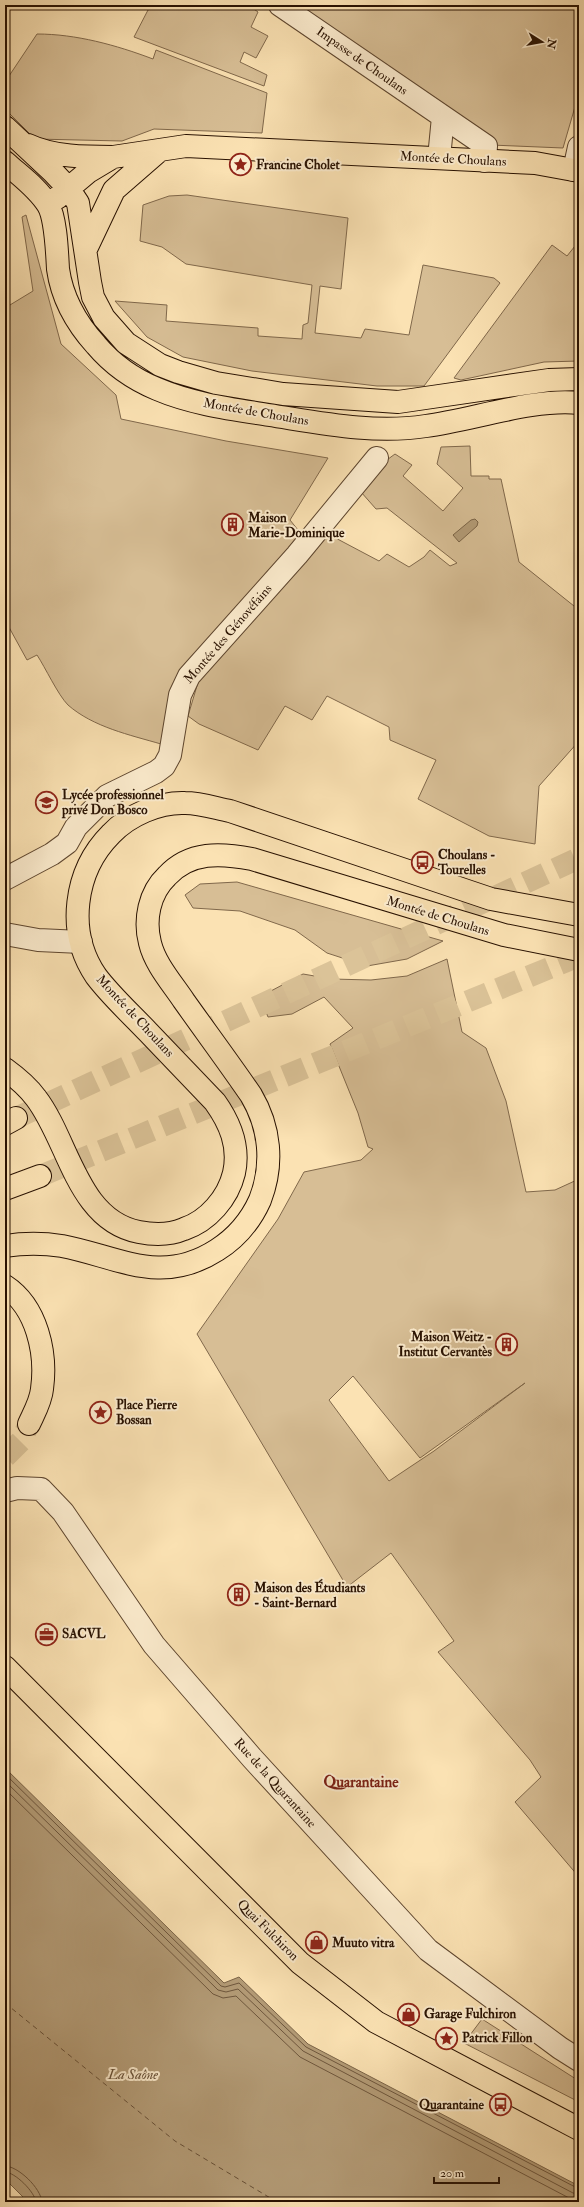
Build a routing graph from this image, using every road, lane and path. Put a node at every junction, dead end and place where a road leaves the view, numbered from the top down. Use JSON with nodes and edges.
{"nodes":[{"id":1,"x":280,"y":5,"type":"edge"},
{"id":2,"x":443,"y":117,"type":"junction"},
{"id":3,"x":5,"y":127,"type":"edge"},
{"id":4,"x":13,"y":143,"type":"edge"},
{"id":5,"x":579,"y":147,"type":"edge"},
{"id":6,"x":160,"y":150,"type":"junction"},
{"id":7,"x":113,"y":157,"type":"junction"},
{"id":8,"x":439,"y":158,"type":"junction"},
{"id":9,"x":485,"y":161,"type":"junction"},
{"id":10,"x":5,"y":162,"type":"edge"},
{"id":11,"x":576,"y":170,"type":"edge"},
{"id":12,"x":114,"y":190,"type":"junction"},
{"id":13,"x":73,"y":196,"type":"junction"},
{"id":14,"x":49,"y":206,"type":"junction"},
{"id":15,"x":86,"y":249,"type":"junction"},
{"id":16,"x":579,"y":379,"type":"edge"},
{"id":17,"x":579,"y":403,"type":"edge"},
{"id":18,"x":377,"y":458,"type":"dead end"},
{"id":19,"x":5,"y":878,"type":"edge"},
{"id":20,"x":579,"y":915,"type":"edge"},
{"id":21,"x":5,"y":934,"type":"edge"},
{"id":22,"x":81,"y":942,"type":"junction"},
{"id":23,"x":579,"y":950,"type":"edge"},
{"id":24,"x":5,"y":1069,"type":"edge"},
{"id":25,"x":40,"y":1176,"type":"tunnel mouth"},
{"id":26,"x":7,"y":1188,"type":"edge"},
{"id":27,"x":5,"y":1246,"type":"edge"},
{"id":28,"x":5,"y":1286,"type":"edge"},
{"id":29,"x":29,"y":1424,"type":"tunnel mouth"},
{"id":30,"x":5,"y":1491,"type":"edge"},
{"id":31,"x":5,"y":1667,"type":"edge"},
{"id":32,"x":579,"y":2060,"type":"edge"},
{"id":33,"x":579,"y":2129,"type":"edge"}],
"edges":[{"from":1,"to":2,"type":"street","name":"Impasse de Choulans"},
{"from":2,"to":8,"type":"street"},
{"from":2,"to":9,"type":"street","name":"Impasse de Choulans"},
{"from":3,"to":4,"type":"main road"},
{"from":4,"to":7,"type":"main road"},
{"from":4,"to":13,"type":"main road"},
{"from":5,"to":11,"type":"street"},
{"from":6,"to":7,"type":"main road","name":"Montée de Choulans"},
{"from":6,"to":8,"type":"main road","name":"Montée de Choulans"},
{"from":6,"to":12,"type":"main road","name":"Montée de Choulans"},
{"from":7,"to":13,"type":"main road","name":"Montée de Choulans"},
{"from":8,"to":9,"type":"main road","name":"Montée de Choulans"},
{"from":9,"to":11,"type":"main road","name":"Montée de Choulans"},
{"from":10,"to":14,"type":"main road"},
{"from":12,"to":13,"type":"main road","name":"Montée de Choulans"},
{"from":12,"to":15,"type":"main road","name":"Montée de Choulans"},
{"from":13,"to":14,"type":"main road","name":"Montée de Choulans"},
{"from":13,"to":15,"type":"main road","name":"Montée de Choulans"},
{"from":14,"to":17,"type":"main road","name":"Montée de Choulans"},
{"from":15,"to":16,"type":"main road","name":"Montée de Choulans"},
{"from":18,"to":19,"type":"street","name":"Montée des Génovéfains"},
{"from":20,"to":22,"type":"main road","name":"Montée de Choulans"},
{"from":21,"to":22,"type":"street"},
{"from":22,"to":24,"type":"main road","name":"Montée de Choulans"},
{"from":23,"to":27,"type":"main road","name":"Montée de Choulans"},
{"from":25,"to":26,"type":"main road"},
{"from":28,"to":29,"type":"main road"},
{"from":30,"to":32,"type":"street","name":"Rue de la Quarantaine"},
{"from":31,"to":33,"type":"main road","name":"Quai Fulchiron"}]}
